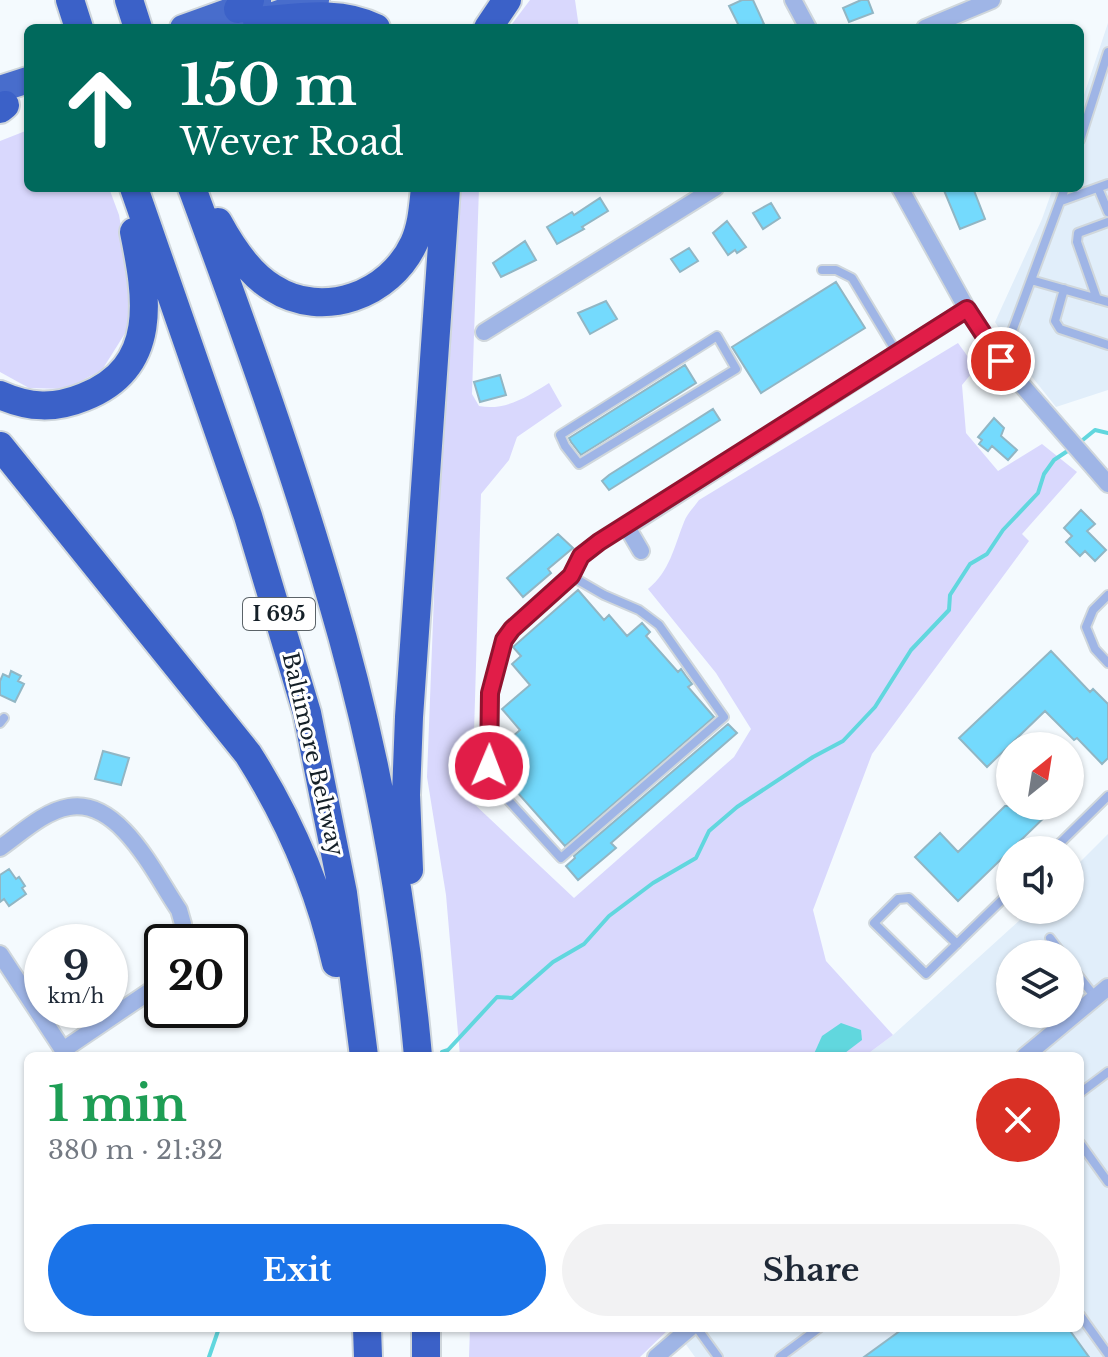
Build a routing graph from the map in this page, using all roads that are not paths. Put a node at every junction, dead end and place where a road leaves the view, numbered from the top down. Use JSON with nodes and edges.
{"nodes":[{"id":1,"x":70,"y":0,"type":"edge"},
{"id":2,"x":129,"y":0,"type":"edge"},
{"id":3,"x":316,"y":0,"type":"edge"},
{"id":4,"x":507,"y":0,"type":"edge"},
{"id":5,"x":793,"y":0,"type":"edge"},
{"id":6,"x":992,"y":0,"type":"edge"},
{"id":7,"x":249,"y":11,"type":"edge"},
{"id":8,"x":78,"y":24,"type":"edge"},
{"id":9,"x":137,"y":24,"type":"edge"},
{"id":10,"x":199,"y":24,"type":"edge"},
{"id":11,"x":365,"y":24,"type":"edge"},
{"id":12,"x":491,"y":24,"type":"edge"},
{"id":13,"x":806,"y":24,"type":"edge"},
{"id":14,"x":935,"y":24,"type":"edge"},
{"id":15,"x":1108,"y":52,"type":"edge"},
{"id":16,"x":24,"y":84,"type":"edge"},
{"id":17,"x":8,"y":100,"type":"edge"},
{"id":18,"x":1084,"y":127,"type":"edge"},
{"id":19,"x":1108,"y":184,"type":"edge"},
{"id":20,"x":1098,"y":188,"type":"junction"},
{"id":21,"x":126,"y":192,"type":"edge"},
{"id":22,"x":135,"y":192,"type":"edge"},
{"id":23,"x":193,"y":192,"type":"edge"},
{"id":24,"x":202,"y":192,"type":"edge"},
{"id":25,"x":425,"y":192,"type":"edge"},
{"id":26,"x":446,"y":192,"type":"edge"},
{"id":27,"x":709,"y":192,"type":"edge"},
{"id":28,"x":902,"y":192,"type":"edge"},
{"id":29,"x":1064,"y":192,"type":"edge"},
{"id":30,"x":1061,"y":201,"type":"junction"},
{"id":31,"x":1108,"y":212,"type":"edge"},
{"id":32,"x":1108,"y":222,"type":"edge"},
{"id":33,"x":822,"y":270,"type":"dead end"},
{"id":34,"x":1031,"y":280,"type":"junction"},
{"id":35,"x":1064,"y":289,"type":"junction"},
{"id":36,"x":1097,"y":299,"type":"junction"},
{"id":37,"x":1108,"y":302,"type":"edge"},
{"id":38,"x":967,"y":309,"type":"junction"},
{"id":39,"x":484,"y":332,"type":"dead end"},
{"id":40,"x":717,"y":336,"type":"joint"},
{"id":41,"x":1108,"y":345,"type":"edge"},
{"id":42,"x":898,"y":354,"type":"junction"},
{"id":43,"x":1001,"y":361,"type":"junction"},
{"id":44,"x":0,"y":395,"type":"edge"},
{"id":45,"x":0,"y":446,"type":"edge"},
{"id":46,"x":1108,"y":484,"type":"edge"},
{"id":47,"x":627,"y":527,"type":"junction"},
{"id":48,"x":641,"y":551,"type":"dead end"},
{"id":49,"x":571,"y":576,"type":"junction"},
{"id":50,"x":1108,"y":595,"type":"edge"},
{"id":51,"x":1108,"y":663,"type":"edge"},
{"id":52,"x":1108,"y":796,"type":"edge"},
{"id":53,"x":1067,"y":836,"type":"edge"},
{"id":54,"x":0,"y":848,"type":"edge"},
{"id":55,"x":996,"y":906,"type":"edge"},
{"id":56,"x":183,"y":924,"type":"edge"},
{"id":57,"x":957,"y":944,"type":"junction"},
{"id":58,"x":0,"y":954,"type":"edge"},
{"id":59,"x":409,"y":974,"type":"junction"},
{"id":60,"x":1084,"y":977,"type":"edge"},
{"id":61,"x":1102,"y":993,"type":"edge"},
{"id":62,"x":144,"y":996,"type":"edge"},
{"id":63,"x":64,"y":1052,"type":"edge"},
{"id":64,"x":66,"y":1052,"type":"edge"},
{"id":65,"x":349,"y":1052,"type":"edge"},
{"id":66,"x":363,"y":1052,"type":"edge"},
{"id":67,"x":418,"y":1052,"type":"edge"},
{"id":68,"x":1030,"y":1052,"type":"edge"},
{"id":69,"x":1108,"y":1072,"type":"edge"},
{"id":70,"x":1084,"y":1090,"type":"edge"},
{"id":71,"x":1084,"y":1149,"type":"edge"},
{"id":72,"x":1108,"y":1182,"type":"edge"},
{"id":73,"x":1084,"y":1321,"type":"edge"},
{"id":74,"x":368,"y":1332,"type":"edge"},
{"id":75,"x":373,"y":1332,"type":"edge"},
{"id":76,"x":426,"y":1332,"type":"edge"},
{"id":77,"x":685,"y":1332,"type":"edge"},
{"id":78,"x":700,"y":1332,"type":"edge"},
{"id":79,"x":814,"y":1332,"type":"edge"},
{"id":80,"x":1108,"y":1354,"type":"edge"},
{"id":81,"x":371,"y":1357,"type":"edge"},
{"id":82,"x":426,"y":1357,"type":"edge"},
{"id":83,"x":656,"y":1357,"type":"edge"},
{"id":84,"x":718,"y":1357,"type":"edge"},
{"id":85,"x":780,"y":1357,"type":"edge"}],
"edges":[{"from":1,"to":8,"type":"highway"},
{"from":2,"to":9,"type":"highway"},
{"from":3,"to":7,"type":"highway"},
{"from":4,"to":12,"type":"highway"},
{"from":5,"to":13,"type":"street"},
{"from":6,"to":14,"type":"street"},
{"from":7,"to":10,"type":"highway"},
{"from":7,"to":11,"type":"highway"},
{"from":15,"to":18,"type":"lane"},
{"from":16,"to":17,"type":"highway"},
{"from":19,"to":20,"type":"lane"},
{"from":20,"to":30,"type":"lane"},
{"from":20,"to":31,"type":"lane"},
{"from":21,"to":44,"type":"highway"},
{"from":22,"to":66,"type":"highway","name":"Baltimore Beltway","number":"I 695"},
{"from":23,"to":59,"type":"highway","number":"I 695"},
{"from":24,"to":25,"type":"highway"},
{"from":26,"to":59,"type":"highway"},
{"from":27,"to":39,"type":"street"},
{"from":28,"to":38,"type":"street"},
{"from":29,"to":30,"type":"lane"},
{"from":30,"to":34,"type":"lane"},
{"from":32,"to":36,"type":"lane"},
{"from":33,"to":42,"type":"lane"},
{"from":34,"to":35,"type":"lane"},
{"from":34,"to":43,"type":"lane"},
{"from":35,"to":36,"type":"lane"},
{"from":35,"to":41,"type":"lane"},
{"from":36,"to":37,"type":"lane"},
{"from":38,"to":42,"type":"street"},
{"from":38,"to":43,"type":"street"},
{"from":40,"to":40,"type":"lane"},
{"from":42,"to":47,"type":"street"},
{"from":43,"to":46,"type":"street"},
{"from":45,"to":65,"type":"highway"},
{"from":47,"to":48,"type":"street"},
{"from":47,"to":49,"type":"lane"},
{"from":49,"to":49,"type":"lane"},
{"from":50,"to":51,"type":"lane"},
{"from":52,"to":53,"type":"lane"},
{"from":54,"to":56,"type":"street"},
{"from":55,"to":57,"type":"lane"},
{"from":57,"to":57,"type":"lane"},
{"from":58,"to":63,"type":"street"},
{"from":59,"to":67,"type":"highway","number":"I 695"},
{"from":60,"to":61,"type":"lane"},
{"from":61,"to":68,"type":"street"},
{"from":62,"to":64,"type":"street"},
{"from":69,"to":70,"type":"lane"},
{"from":71,"to":72,"type":"lane"},
{"from":73,"to":80,"type":"lane"},
{"from":74,"to":81,"type":"highway"},
{"from":75,"to":81,"type":"highway"},
{"from":76,"to":82,"type":"highway"},
{"from":77,"to":83,"type":"street"},
{"from":78,"to":84,"type":"lane"},
{"from":79,"to":85,"type":"lane"}]}
